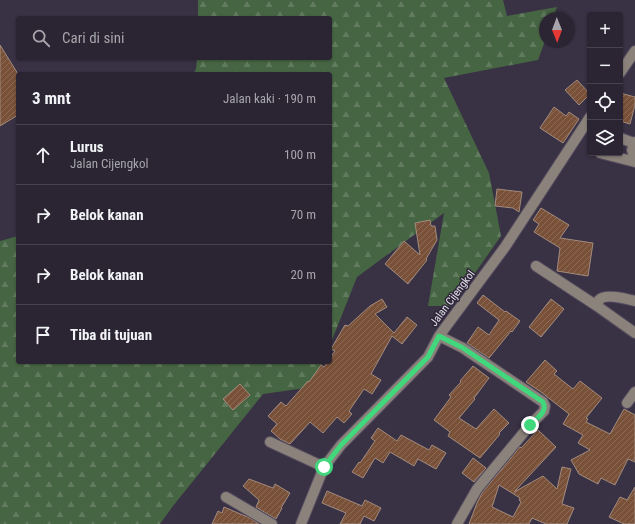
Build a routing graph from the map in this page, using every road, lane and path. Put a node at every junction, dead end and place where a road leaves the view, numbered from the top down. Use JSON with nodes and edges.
{"nodes":[{"id":1,"x":635,"y":51,"type":"edge"},
{"id":2,"x":623,"y":69,"type":"edge"},
{"id":3,"x":587,"y":125,"type":"edge"},
{"id":4,"x":623,"y":139,"type":"edge"},
{"id":5,"x":635,"y":143,"type":"edge"},
{"id":6,"x":613,"y":156,"type":"edge"},
{"id":7,"x":635,"y":161,"type":"edge"},
{"id":8,"x":536,"y":266,"type":"dead end"},
{"id":9,"x":635,"y":301,"type":"edge"},
{"id":10,"x":597,"y":306,"type":"junction"},
{"id":11,"x":635,"y":334,"type":"edge"},
{"id":12,"x":439,"y":336,"type":"junction"},
{"id":13,"x":635,"y":392,"type":"edge"},
{"id":14,"x":626,"y":403,"type":"dead end"},
{"id":15,"x":270,"y":442,"type":"dead end"},
{"id":16,"x":324,"y":467,"type":"junction"},
{"id":17,"x":226,"y":497,"type":"dead end"},
{"id":18,"x":272,"y":524,"type":"edge"},
{"id":19,"x":301,"y":524,"type":"edge"},
{"id":20,"x":457,"y":524,"type":"edge"}],
"edges":[{"from":1,"to":2,"type":"street"},
{"from":3,"to":12,"type":"street","name":"Jalan Cijengkol"},
{"from":4,"to":5,"type":"street"},
{"from":5,"to":7,"type":"street"},
{"from":6,"to":7,"type":"street"},
{"from":8,"to":10,"type":"street"},
{"from":9,"to":10,"type":"street"},
{"from":10,"to":11,"type":"street"},
{"from":12,"to":16,"type":"street","name":"Jalan Cijengkol"},
{"from":12,"to":20,"type":"street"},
{"from":13,"to":14,"type":"street"},
{"from":15,"to":16,"type":"street"},
{"from":16,"to":19,"type":"street","name":"Jalan Cijengkol"},
{"from":17,"to":18,"type":"street"}]}
